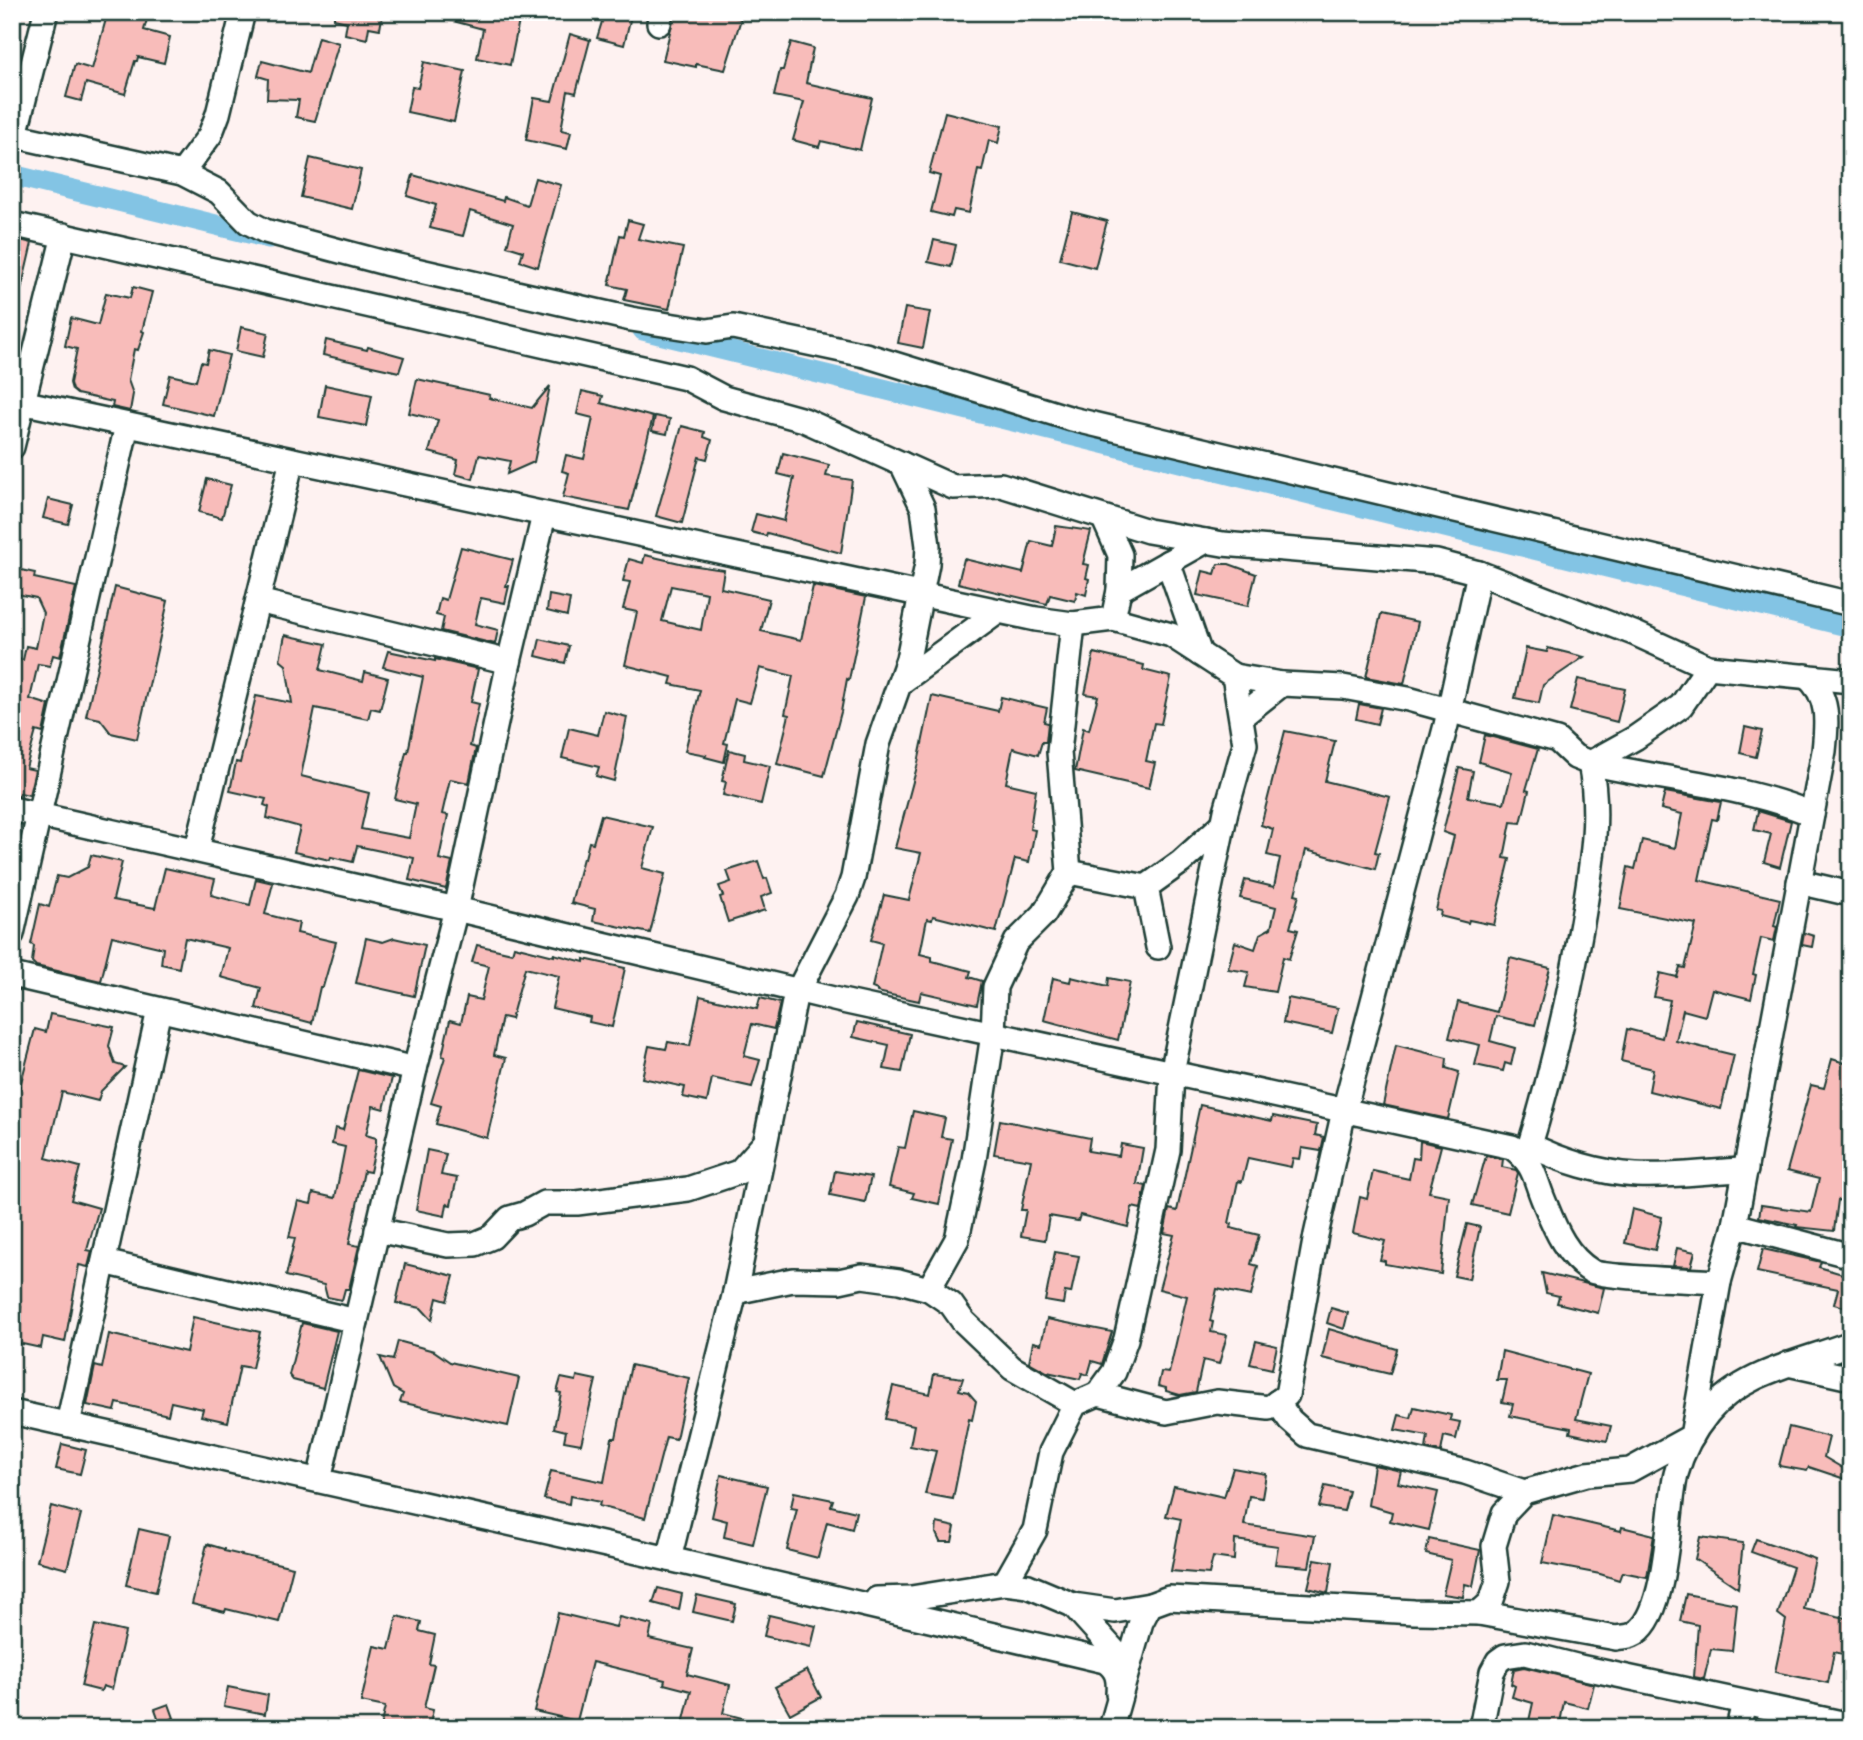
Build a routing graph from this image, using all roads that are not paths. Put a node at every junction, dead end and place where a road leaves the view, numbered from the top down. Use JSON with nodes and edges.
{"nodes":[{"id":1,"x":46,"y":12,"type":"edge"},
{"id":2,"x":243,"y":12,"type":"edge"},
{"id":3,"x":14,"y":135,"type":"edge"},
{"id":4,"x":182,"y":173,"type":"junction"},
{"id":5,"x":12,"y":224,"type":"edge"},
{"id":6,"x":64,"y":235,"type":"junction"},
{"id":7,"x":18,"y":401,"type":"edge"},
{"id":8,"x":127,"y":425,"type":"junction"},
{"id":9,"x":12,"y":447,"type":"edge"},
{"id":10,"x":292,"y":460,"type":"junction"},
{"id":11,"x":902,"y":464,"type":"junction"},
{"id":12,"x":544,"y":514,"type":"junction"},
{"id":13,"x":1104,"y":519,"type":"junction"},
{"id":14,"x":1206,"y":541,"type":"junction"},
{"id":15,"x":1168,"y":562,"type":"junction"},
{"id":16,"x":1479,"y":573,"type":"junction"},
{"id":17,"x":1119,"y":590,"type":"junction"},
{"id":18,"x":922,"y":596,"type":"junction"},
{"id":19,"x":258,"y":601,"type":"junction"},
{"id":20,"x":1851,"y":604,"type":"edge"},
{"id":21,"x":999,"y":611,"type":"junction"},
{"id":22,"x":1113,"y":619,"type":"junction"},
{"id":23,"x":1073,"y":624,"type":"junction"},
{"id":24,"x":1199,"y":654,"type":"junction"},
{"id":25,"x":509,"y":662,"type":"junction"},
{"id":26,"x":1708,"y":667,"type":"junction"},
{"id":27,"x":1234,"y":676,"type":"junction"},
{"id":28,"x":1806,"y":676,"type":"junction"},
{"id":29,"x":1851,"y":681,"type":"edge"},
{"id":30,"x":900,"y":683,"type":"junction"},
{"id":31,"x":1282,"y":684,"type":"junction"},
{"id":32,"x":1448,"y":711,"type":"junction"},
{"id":33,"x":1241,"y":716,"type":"junction"},
{"id":34,"x":1590,"y":763,"type":"junction"},
{"id":35,"x":12,"y":809,"type":"edge"},
{"id":36,"x":41,"y":814,"type":"junction"},
{"id":37,"x":1812,"y":814,"type":"junction"},
{"id":38,"x":1223,"y":824,"type":"junction"},
{"id":39,"x":197,"y":849,"type":"junction"},
{"id":40,"x":1069,"y":872,"type":"junction"},
{"id":41,"x":1799,"y":882,"type":"junction"},
{"id":42,"x":1146,"y":887,"type":"junction"},
{"id":43,"x":1851,"y":894,"type":"edge"},
{"id":44,"x":456,"y":909,"type":"junction"},
{"id":45,"x":12,"y":934,"type":"edge"},
{"id":46,"x":1158,"y":947,"type":"dead end"},
{"id":47,"x":12,"y":975,"type":"edge"},
{"id":48,"x":797,"y":989,"type":"junction"},
{"id":49,"x":159,"y":1010,"type":"junction"},
{"id":50,"x":993,"y":1034,"type":"junction"},
{"id":51,"x":415,"y":1069,"type":"junction"},
{"id":52,"x":1172,"y":1073,"type":"junction"},
{"id":53,"x":1344,"y":1111,"type":"junction"},
{"id":54,"x":765,"y":1143,"type":"junction"},
{"id":55,"x":1528,"y":1151,"type":"junction"},
{"id":56,"x":1746,"y":1170,"type":"junction"},
{"id":57,"x":1735,"y":1225,"type":"junction"},
{"id":58,"x":377,"y":1230,"type":"junction"},
{"id":59,"x":1851,"y":1256,"type":"edge"},
{"id":60,"x":104,"y":1262,"type":"junction"},
{"id":61,"x":1719,"y":1282,"type":"junction"},
{"id":62,"x":929,"y":1289,"type":"junction"},
{"id":63,"x":735,"y":1292,"type":"junction"},
{"id":64,"x":356,"y":1321,"type":"junction"},
{"id":65,"x":1851,"y":1343,"type":"edge"},
{"id":66,"x":1788,"y":1364,"type":"junction"},
{"id":67,"x":1851,"y":1378,"type":"edge"},
{"id":68,"x":1098,"y":1394,"type":"junction"},
{"id":69,"x":1277,"y":1402,"type":"junction"},
{"id":70,"x":1075,"y":1404,"type":"junction"},
{"id":71,"x":12,"y":1412,"type":"edge"},
{"id":72,"x":68,"y":1424,"type":"junction"},
{"id":73,"x":1692,"y":1436,"type":"junction"},
{"id":74,"x":319,"y":1480,"type":"junction"},
{"id":75,"x":1524,"y":1492,"type":"junction"},
{"id":76,"x":669,"y":1559,"type":"junction"},
{"id":77,"x":1005,"y":1583,"type":"junction"},
{"id":78,"x":846,"y":1600,"type":"junction"},
{"id":79,"x":1073,"y":1605,"type":"junction"},
{"id":80,"x":1150,"y":1605,"type":"junction"},
{"id":81,"x":1479,"y":1613,"type":"junction"},
{"id":82,"x":1128,"y":1666,"type":"junction"},
{"id":83,"x":1118,"y":1701,"type":"junction"},
{"id":84,"x":1744,"y":1703,"type":"junction"},
{"id":85,"x":1851,"y":1725,"type":"edge"},
{"id":86,"x":1111,"y":1728,"type":"edge"},
{"id":87,"x":1481,"y":1728,"type":"edge"},
{"id":88,"x":1738,"y":1728,"type":"edge"}],
"edges":[{"from":1,"to":3,"type":"street"},
{"from":2,"to":4,"type":"street"},
{"from":3,"to":4,"type":"street"},
{"from":4,"to":20,"type":"street"},
{"from":5,"to":6,"type":"street"},
{"from":6,"to":7,"type":"street"},
{"from":6,"to":11,"type":"street"},
{"from":7,"to":8,"type":"street"},
{"from":7,"to":9,"type":"street"},
{"from":8,"to":10,"type":"street"},
{"from":8,"to":36,"type":"street"},
{"from":10,"to":12,"type":"street"},
{"from":10,"to":19,"type":"street"},
{"from":11,"to":13,"type":"street"},
{"from":11,"to":18,"type":"street"},
{"from":12,"to":18,"type":"street"},
{"from":12,"to":25,"type":"street"},
{"from":13,"to":14,"type":"street"},
{"from":13,"to":17,"type":"street"},
{"from":14,"to":15,"type":"street"},
{"from":14,"to":16,"type":"street"},
{"from":15,"to":17,"type":"street"},
{"from":15,"to":24,"type":"street"},
{"from":16,"to":26,"type":"street"},
{"from":16,"to":32,"type":"street"},
{"from":17,"to":22,"type":"street"},
{"from":18,"to":21,"type":"street"},
{"from":18,"to":30,"type":"street"},
{"from":19,"to":25,"type":"street"},
{"from":19,"to":39,"type":"street"},
{"from":21,"to":23,"type":"street"},
{"from":21,"to":30,"type":"street"},
{"from":22,"to":23,"type":"street"},
{"from":22,"to":24,"type":"street"},
{"from":23,"to":40,"type":"street"},
{"from":24,"to":27,"type":"street"},
{"from":25,"to":44,"type":"street"},
{"from":26,"to":28,"type":"street"},
{"from":26,"to":34,"type":"street"},
{"from":27,"to":31,"type":"street"},
{"from":27,"to":33,"type":"street"},
{"from":28,"to":29,"type":"street"},
{"from":28,"to":37,"type":"street"},
{"from":30,"to":48,"type":"street"},
{"from":31,"to":32,"type":"street"},
{"from":31,"to":33,"type":"street"},
{"from":32,"to":34,"type":"street"},
{"from":32,"to":53,"type":"street"},
{"from":33,"to":38,"type":"street"},
{"from":34,"to":37,"type":"street"},
{"from":34,"to":55,"type":"street"},
{"from":35,"to":36,"type":"street"},
{"from":36,"to":39,"type":"street"},
{"from":36,"to":45,"type":"street"},
{"from":37,"to":41,"type":"street"},
{"from":38,"to":42,"type":"street"},
{"from":38,"to":52,"type":"street"},
{"from":39,"to":44,"type":"street"},
{"from":40,"to":42,"type":"street"},
{"from":40,"to":50,"type":"street"},
{"from":41,"to":43,"type":"street"},
{"from":41,"to":56,"type":"street"},
{"from":42,"to":46,"type":"street"},
{"from":44,"to":48,"type":"street"},
{"from":44,"to":51,"type":"street"},
{"from":47,"to":49,"type":"street"},
{"from":48,"to":50,"type":"street"},
{"from":48,"to":54,"type":"street"},
{"from":49,"to":51,"type":"street"},
{"from":49,"to":60,"type":"street"},
{"from":50,"to":52,"type":"street"},
{"from":50,"to":62,"type":"street"},
{"from":51,"to":58,"type":"street"},
{"from":52,"to":53,"type":"street"},
{"from":52,"to":68,"type":"street"},
{"from":53,"to":55,"type":"street"},
{"from":53,"to":69,"type":"street"},
{"from":54,"to":58,"type":"street"},
{"from":54,"to":63,"type":"street"},
{"from":55,"to":56,"type":"street"},
{"from":55,"to":61,"type":"street"},
{"from":56,"to":57,"type":"street"},
{"from":57,"to":59,"type":"street"},
{"from":57,"to":61,"type":"street"},
{"from":58,"to":64,"type":"street"},
{"from":60,"to":64,"type":"street"},
{"from":60,"to":72,"type":"street"},
{"from":61,"to":73,"type":"street"},
{"from":62,"to":63,"type":"street"},
{"from":62,"to":70,"type":"street"},
{"from":63,"to":76,"type":"street"},
{"from":64,"to":74,"type":"street"},
{"from":65,"to":66,"type":"street"},
{"from":66,"to":67,"type":"street"},
{"from":66,"to":73,"type":"street"},
{"from":68,"to":69,"type":"street"},
{"from":68,"to":70,"type":"street"},
{"from":69,"to":75,"type":"street"},
{"from":70,"to":77,"type":"street"},
{"from":71,"to":72,"type":"street"},
{"from":72,"to":74,"type":"street"},
{"from":73,"to":75,"type":"street"},
{"from":73,"to":81,"type":"street"},
{"from":74,"to":76,"type":"street"},
{"from":75,"to":81,"type":"street"},
{"from":76,"to":78,"type":"street"},
{"from":77,"to":78,"type":"street"},
{"from":77,"to":79,"type":"street"},
{"from":78,"to":83,"type":"street"},
{"from":79,"to":80,"type":"street"},
{"from":79,"to":82,"type":"street"},
{"from":80,"to":81,"type":"street"},
{"from":80,"to":82,"type":"street"},
{"from":82,"to":83,"type":"street"},
{"from":83,"to":86,"type":"street"},
{"from":84,"to":85,"type":"street"},
{"from":84,"to":87,"type":"street"},
{"from":84,"to":88,"type":"street"}]}
